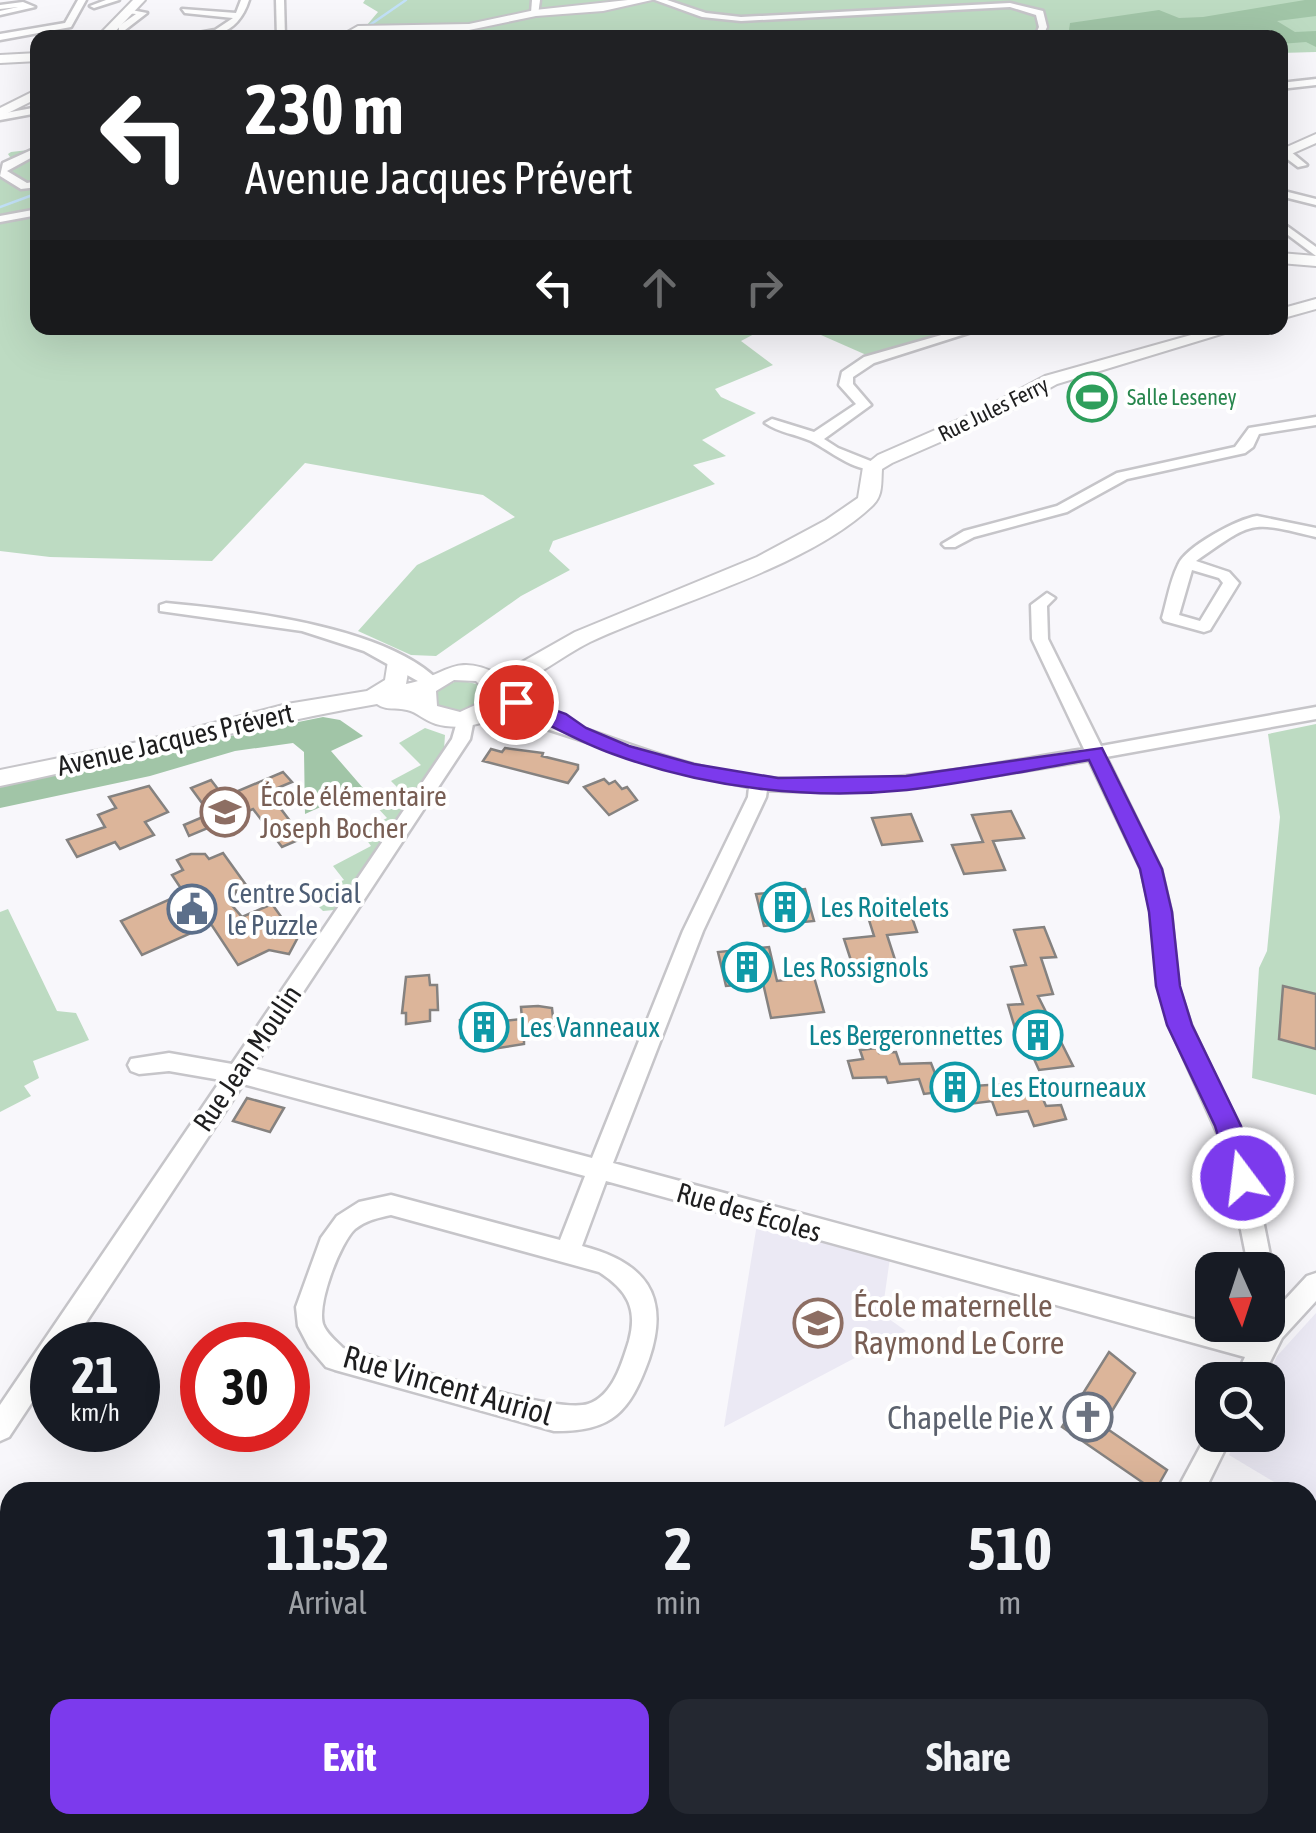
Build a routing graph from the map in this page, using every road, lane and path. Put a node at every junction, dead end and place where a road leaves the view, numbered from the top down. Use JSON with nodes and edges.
{"nodes":[{"id":1,"x":115,"y":0,"type":"edge"},
{"id":2,"x":139,"y":0,"type":"edge"},
{"id":3,"x":214,"y":0,"type":"edge"},
{"id":4,"x":245,"y":0,"type":"edge"},
{"id":5,"x":280,"y":0,"type":"edge"},
{"id":6,"x":646,"y":0,"type":"edge"},
{"id":7,"x":659,"y":0,"type":"edge"},
{"id":8,"x":80,"y":3,"type":"edge"},
{"id":9,"x":535,"y":7,"type":"edge"},
{"id":10,"x":185,"y":11,"type":"dead end"},
{"id":11,"x":210,"y":13,"type":"junction"},
{"id":12,"x":90,"y":15,"type":"junction"},
{"id":13,"x":240,"y":16,"type":"junction"},
{"id":14,"x":68,"y":25,"type":"junction"},
{"id":15,"x":59,"y":30,"type":"edge"},
{"id":16,"x":112,"y":30,"type":"edge"},
{"id":17,"x":220,"y":30,"type":"edge"},
{"id":18,"x":282,"y":30,"type":"edge"},
{"id":19,"x":356,"y":30,"type":"edge"},
{"id":20,"x":1042,"y":30,"type":"edge"},
{"id":21,"x":30,"y":37,"type":"edge"},
{"id":22,"x":0,"y":38,"type":"edge"},
{"id":23,"x":30,"y":57,"type":"edge"},
{"id":24,"x":0,"y":59,"type":"edge"},
{"id":25,"x":1316,"y":82,"type":"edge"},
{"id":26,"x":1288,"y":85,"type":"edge"},
{"id":27,"x":30,"y":98,"type":"edge"},
{"id":28,"x":30,"y":111,"type":"edge"},
{"id":29,"x":0,"y":115,"type":"edge"},
{"id":30,"x":1316,"y":138,"type":"edge"},
{"id":31,"x":1288,"y":152,"type":"edge"},
{"id":32,"x":30,"y":154,"type":"edge"},
{"id":33,"x":1288,"y":157,"type":"edge"},
{"id":34,"x":1302,"y":164,"type":"dead end"},
{"id":35,"x":1288,"y":184,"type":"edge"},
{"id":36,"x":30,"y":186,"type":"edge"},
{"id":37,"x":1312,"y":187,"type":"dead end"},
{"id":38,"x":1288,"y":194,"type":"edge"},
{"id":39,"x":1316,"y":202,"type":"edge"},
{"id":40,"x":30,"y":213,"type":"edge"},
{"id":41,"x":0,"y":219,"type":"edge"},
{"id":42,"x":1288,"y":230,"type":"edge"},
{"id":43,"x":1316,"y":252,"type":"edge"},
{"id":44,"x":1288,"y":259,"type":"edge"},
{"id":45,"x":1316,"y":261,"type":"edge"},
{"id":46,"x":1316,"y":304,"type":"edge"},
{"id":47,"x":1288,"y":309,"type":"edge"},
{"id":48,"x":954,"y":335,"type":"edge"},
{"id":49,"x":1208,"y":335,"type":"edge"},
{"id":50,"x":1316,"y":421,"type":"edge"},
{"id":51,"x":772,"y":423,"type":"dead end"},
{"id":52,"x":816,"y":437,"type":"junction"},
{"id":53,"x":873,"y":468,"type":"junction"},
{"id":54,"x":1316,"y":533,"type":"edge"},
{"id":55,"x":950,"y":544,"type":"dead end"},
{"id":56,"x":1186,"y":564,"type":"dead end"},
{"id":57,"x":1047,"y":598,"type":"dead end"},
{"id":58,"x":166,"y":608,"type":"dead end"},
{"id":59,"x":399,"y":661,"type":"junction"},
{"id":60,"x":426,"y":693,"type":"junction"},
{"id":61,"x":359,"y":700,"type":"junction"},
{"id":62,"x":487,"y":702,"type":"junction"},
{"id":63,"x":1316,"y":713,"type":"edge"},
{"id":64,"x":1095,"y":753,"type":"junction"},
{"id":65,"x":0,"y":778,"type":"edge"},
{"id":66,"x":758,"y":782,"type":"junction"},
{"id":67,"x":139,"y":1065,"type":"dead end"},
{"id":68,"x":236,"y":1074,"type":"junction"},
{"id":69,"x":599,"y":1170,"type":"junction"},
{"id":70,"x":567,"y":1252,"type":"junction"},
{"id":71,"x":1257,"y":1252,"type":"edge"},
{"id":72,"x":1316,"y":1284,"type":"edge"},
{"id":73,"x":1285,"y":1320,"type":"edge"},
{"id":74,"x":1195,"y":1321,"type":"edge"},
{"id":75,"x":71,"y":1322,"type":"edge"},
{"id":76,"x":30,"y":1384,"type":"edge"},
{"id":77,"x":0,"y":1428,"type":"edge"},
{"id":78,"x":1210,"y":1452,"type":"edge"},
{"id":79,"x":1195,"y":1482,"type":"edge"}],
"edges":[{"from":1,"to":12,"type":"street"},
{"from":2,"to":16,"type":"street"},
{"from":3,"to":11,"type":"street"},
{"from":4,"to":13,"type":"street"},
{"from":5,"to":18,"type":"street"},
{"from":6,"to":9,"type":"street"},
{"from":7,"to":20,"type":"street"},
{"from":8,"to":12,"type":"street"},
{"from":8,"to":14,"type":"street"},
{"from":9,"to":19,"type":"street"},
{"from":10,"to":11,"type":"street"},
{"from":11,"to":13,"type":"street"},
{"from":12,"to":14,"type":"street"},
{"from":13,"to":17,"type":"street"},
{"from":14,"to":15,"type":"street"},
{"from":21,"to":22,"type":"street"},
{"from":23,"to":24,"type":"street"},
{"from":25,"to":26,"type":"street"},
{"from":27,"to":29,"type":"street"},
{"from":28,"to":29,"type":"street"},
{"from":30,"to":31,"type":"street"},
{"from":32,"to":36,"type":"street"},
{"from":33,"to":34,"type":"street"},
{"from":35,"to":37,"type":"street"},
{"from":38,"to":39,"type":"street"},
{"from":40,"to":41,"type":"street"},
{"from":42,"to":43,"type":"street"},
{"from":44,"to":45,"type":"street"},
{"from":46,"to":47,"type":"street"},
{"from":48,"to":52,"type":"street"},
{"from":49,"to":53,"type":"street","name":"Rue Jules Ferry"},
{"from":50,"to":55,"type":"street"},
{"from":51,"to":52,"type":"street"},
{"from":52,"to":53,"type":"street"},
{"from":53,"to":62,"type":"street"},
{"from":54,"to":56,"type":"street"},
{"from":57,"to":64,"type":"street"},
{"from":58,"to":59,"type":"street"},
{"from":59,"to":60,"type":"street"},
{"from":59,"to":61,"type":"street"},
{"from":60,"to":61,"type":"street","name":"Avenue Jacques Prévert"},
{"from":60,"to":62,"type":"street"},
{"from":60,"to":62,"type":"street"},
{"from":61,"to":65,"type":"street","name":"Avenue Jacques Prévert"},
{"from":62,"to":66,"type":"street"},
{"from":62,"to":68,"type":"street","name":"Rue Jean Moulin"},
{"from":63,"to":64,"type":"street"},
{"from":64,"to":66,"type":"street"},
{"from":64,"to":71,"type":"street"},
{"from":66,"to":69,"type":"street"},
{"from":67,"to":68,"type":"street","name":"Rue des Écoles"},
{"from":68,"to":69,"type":"street","name":"Rue des Écoles"},
{"from":68,"to":75,"type":"street","name":"Rue Jean Moulin"},
{"from":69,"to":70,"type":"street"},
{"from":69,"to":74,"type":"street","name":"Rue des Écoles"},
{"from":70,"to":70,"type":"street","name":"Rue Vincent Auriol"},
{"from":72,"to":73,"type":"street"},
{"from":76,"to":77,"type":"street","name":"Rue Jean Moulin"},
{"from":78,"to":79,"type":"street"}]}
